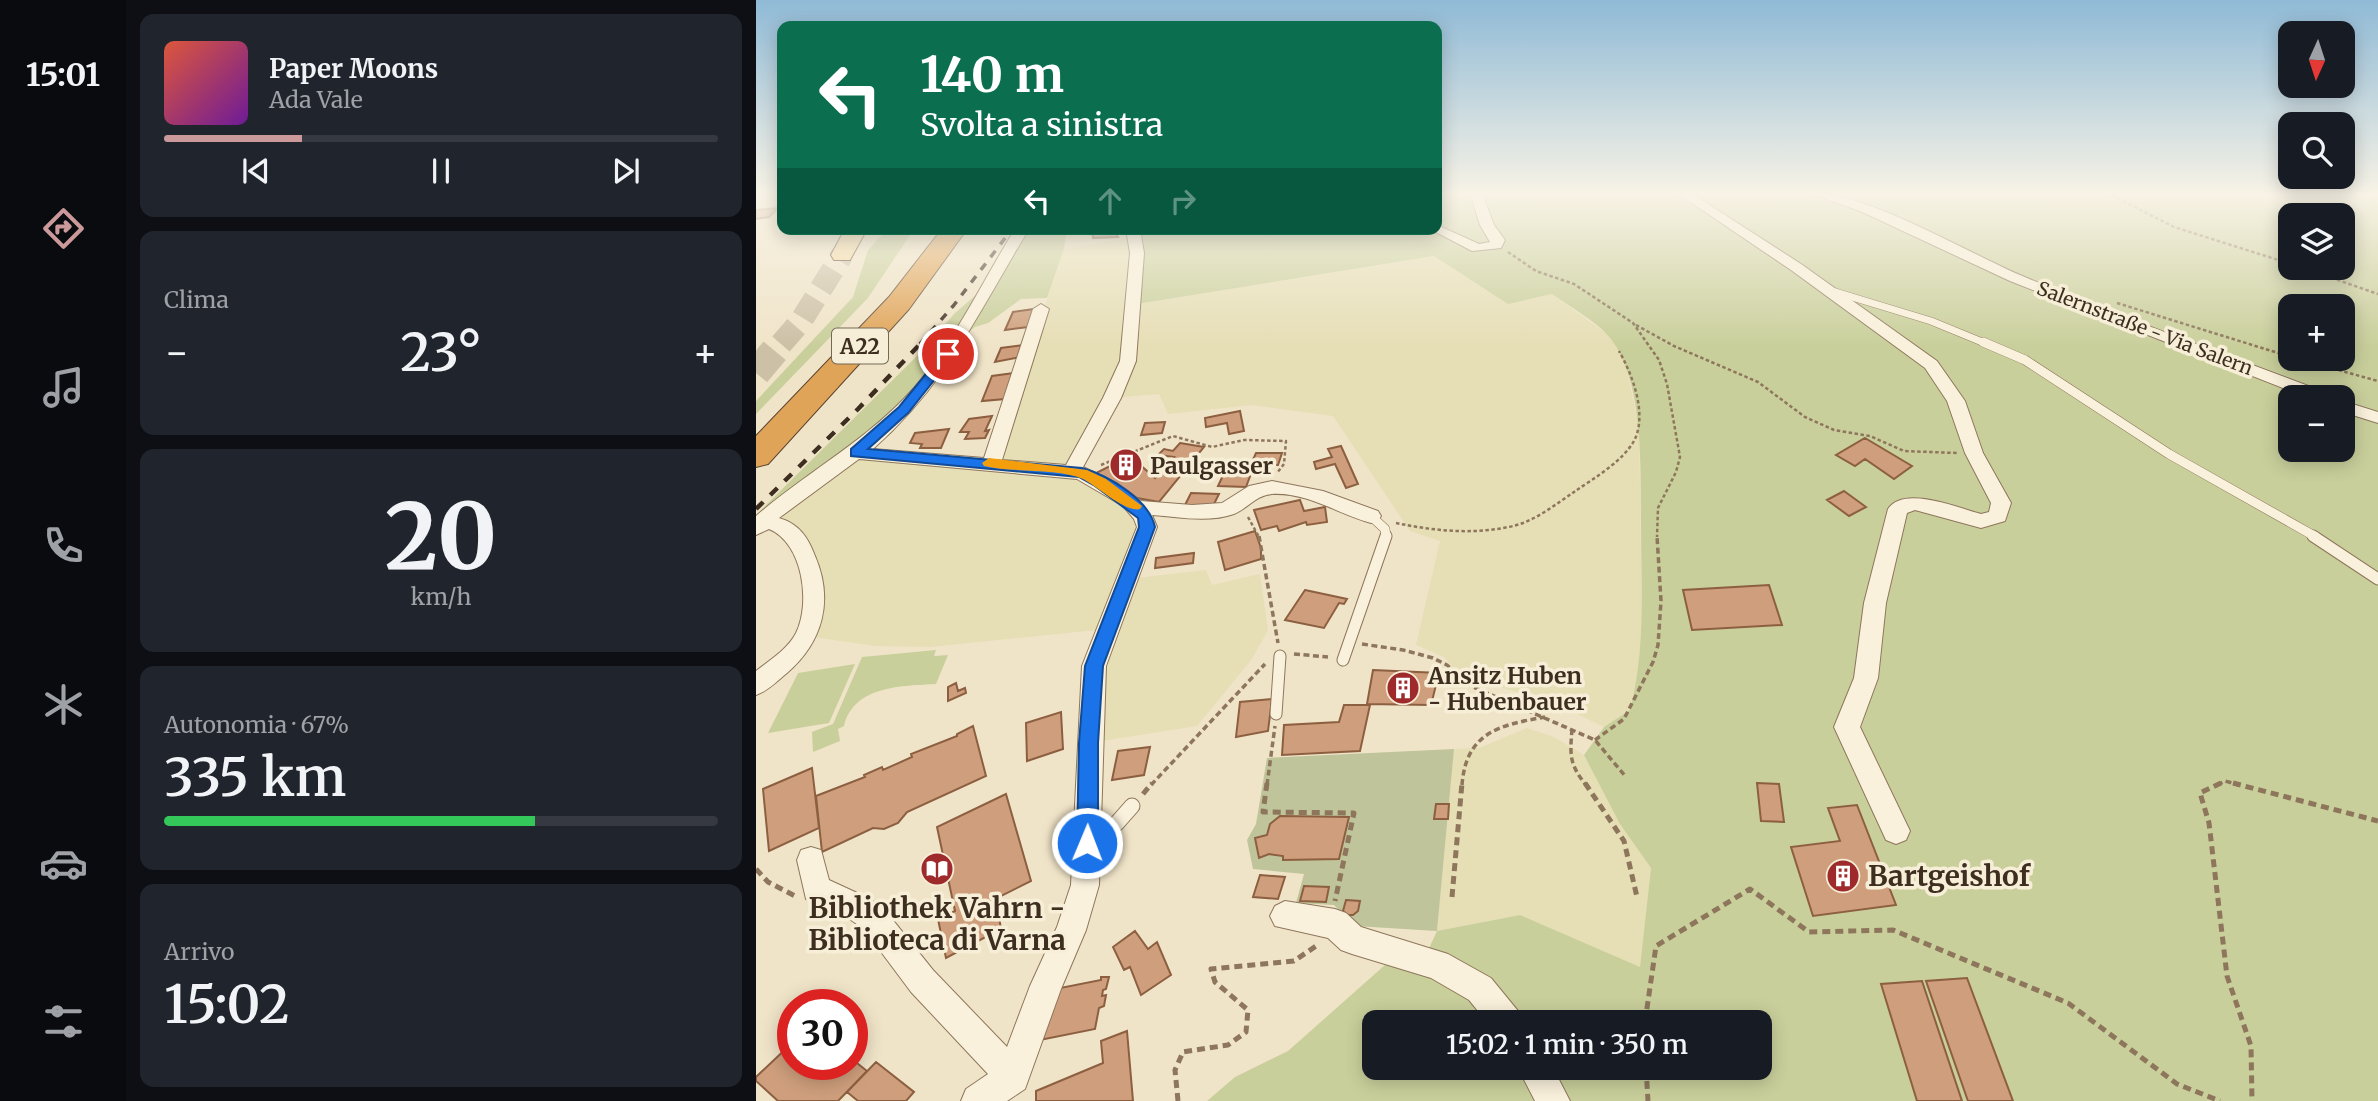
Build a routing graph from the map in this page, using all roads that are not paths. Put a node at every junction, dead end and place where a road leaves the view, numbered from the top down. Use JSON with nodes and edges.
{"nodes":[{"id":1,"x":848,"y":244,"type":"edge"},
{"id":2,"x":925,"y":244,"type":"edge"},
{"id":3,"x":943,"y":244,"type":"edge"},
{"id":4,"x":1012,"y":244,"type":"edge"},
{"id":5,"x":1135,"y":244,"type":"edge"},
{"id":6,"x":1469,"y":244,"type":"edge"},
{"id":7,"x":1496,"y":244,"type":"edge"},
{"id":8,"x":1760,"y":244,"type":"edge"},
{"id":9,"x":1943,"y":244,"type":"edge"},
{"id":10,"x":842,"y":255,"type":"tunnel mouth"},
{"id":11,"x":1829,"y":290,"type":"junction"},
{"id":12,"x":1041,"y":309,"type":"dead end"},
{"id":13,"x":2290,"y":385,"type":"edge"},
{"id":14,"x":2355,"y":410,"type":"edge"},
{"id":15,"x":2378,"y":418,"type":"edge"},
{"id":16,"x":756,"y":432,"type":"edge"},
{"id":17,"x":856,"y":453,"type":"junction"},
{"id":18,"x":756,"y":456,"type":"edge"},
{"id":19,"x":992,"y":463,"type":"junction"},
{"id":20,"x":1077,"y":472,"type":"junction"},
{"id":21,"x":1371,"y":516,"type":"joint"},
{"id":22,"x":1142,"y":517,"type":"junction"},
{"id":23,"x":759,"y":525,"type":"edge"},
{"id":24,"x":2378,"y":579,"type":"edge"},
{"id":25,"x":1280,"y":656,"type":"road end"},
{"id":26,"x":1343,"y":660,"type":"road end"},
{"id":27,"x":756,"y":685,"type":"edge"},
{"id":28,"x":1276,"y":714,"type":"road end"},
{"id":29,"x":1132,"y":806,"type":"road end"},
{"id":30,"x":1896,"y":831,"type":"dead end"},
{"id":31,"x":1087,"y":843,"type":"junction"},
{"id":32,"x":811,"y":860,"type":"dead end"},
{"id":33,"x":1285,"y":916,"type":"dead end"},
{"id":34,"x":1497,"y":1010,"type":"edge"},
{"id":35,"x":1013,"y":1077,"type":"junction"},
{"id":36,"x":1542,"y":1080,"type":"edge"},
{"id":37,"x":978,"y":1101,"type":"edge"},
{"id":38,"x":1553,"y":1101,"type":"edge"}],
"edges":[{"from":1,"to":10,"type":"main road"},
{"from":2,"to":16,"type":"highway","number":"A22"},
{"from":3,"to":18,"type":"highway","number":"A22"},
{"from":4,"to":17,"type":"street"},
{"from":5,"to":20,"type":"street"},
{"from":6,"to":7,"type":"street"},
{"from":8,"to":11,"type":"street"},
{"from":9,"to":13,"type":"street","name":"Salernstraße - Via Salern"},
{"from":11,"to":24,"type":"lane"},
{"from":11,"to":30,"type":"street"},
{"from":12,"to":19,"type":"street"},
{"from":14,"to":15,"type":"street"},
{"from":17,"to":19,"type":"street"},
{"from":17,"to":23,"type":"street"},
{"from":19,"to":20,"type":"street"},
{"from":20,"to":22,"type":"street"},
{"from":21,"to":22,"type":"street"},
{"from":21,"to":26,"type":"lane"},
{"from":22,"to":31,"type":"street"},
{"from":23,"to":27,"type":"street"},
{"from":25,"to":28,"type":"lane"},
{"from":29,"to":31,"type":"lane"},
{"from":31,"to":35,"type":"street"},
{"from":32,"to":35,"type":"street"},
{"from":33,"to":34,"type":"street"},
{"from":35,"to":37,"type":"street"},
{"from":36,"to":38,"type":"street"}]}
